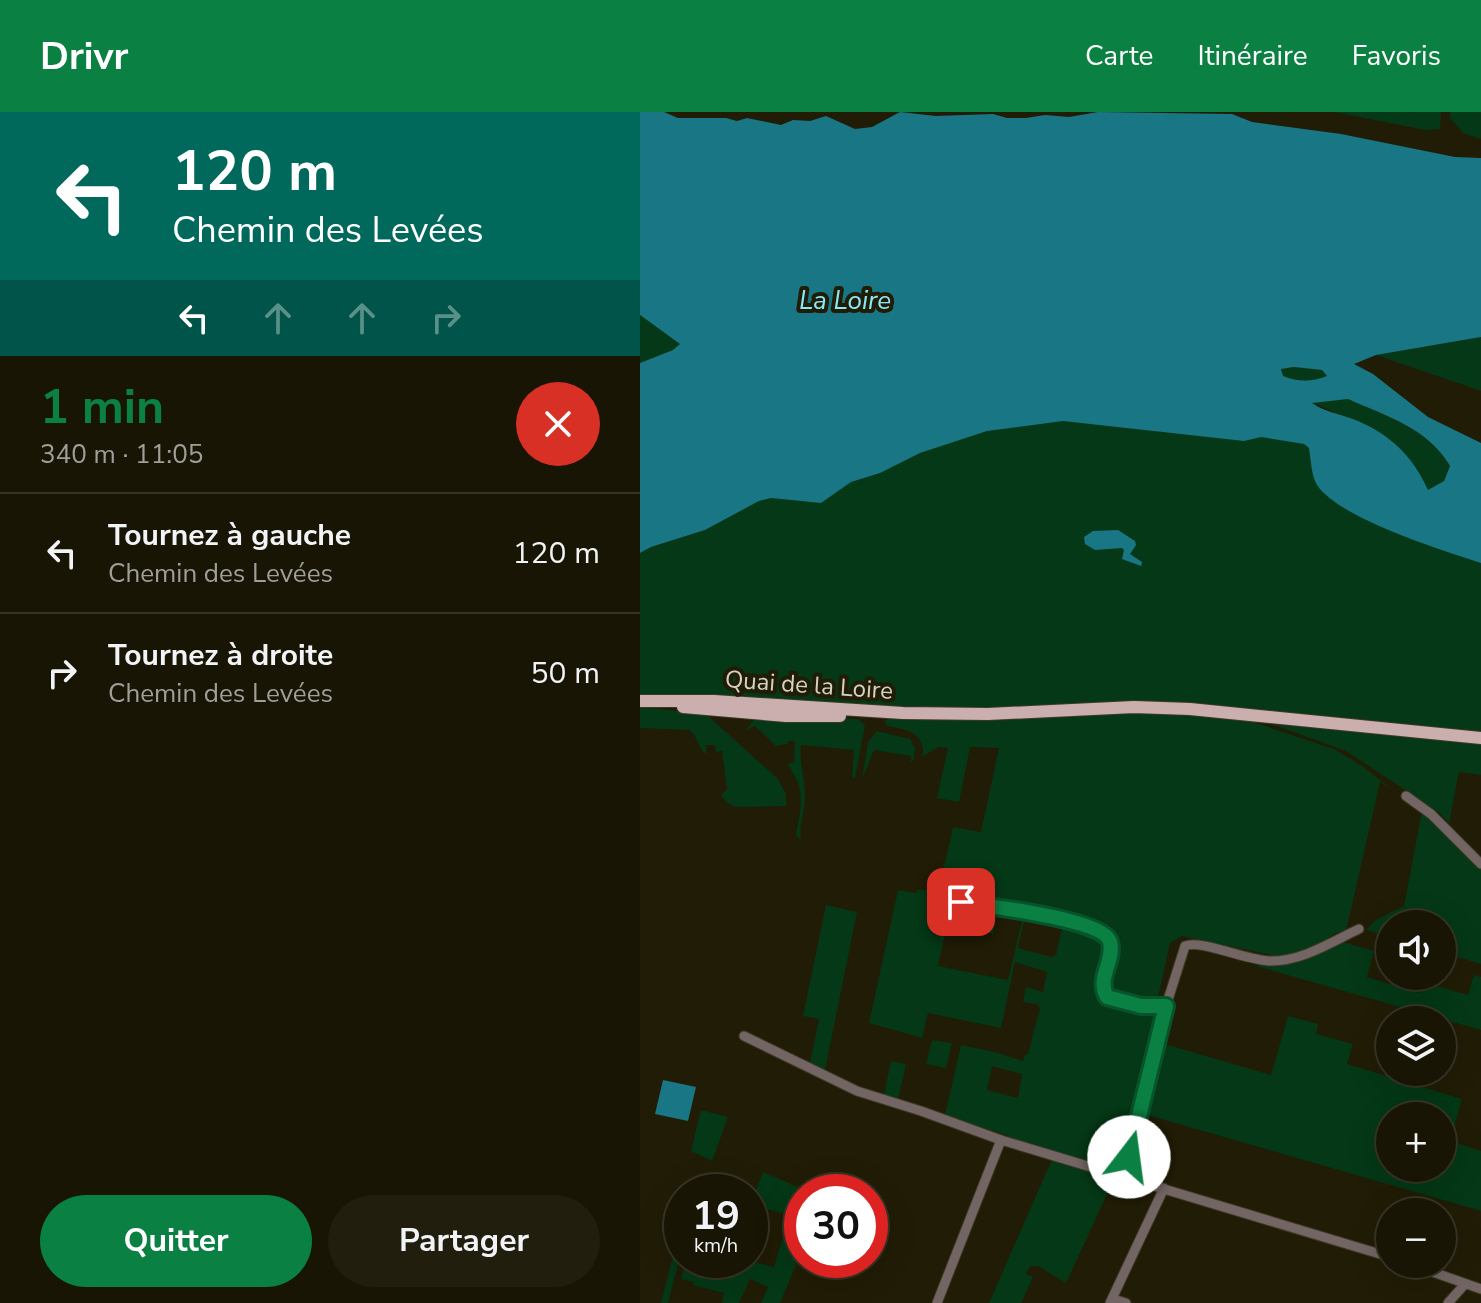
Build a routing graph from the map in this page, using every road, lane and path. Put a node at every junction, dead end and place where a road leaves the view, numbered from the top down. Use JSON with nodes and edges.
{"nodes":[{"id":1,"x":640,"y":702,"type":"edge"},
{"id":2,"x":1481,"y":738,"type":"edge"},
{"id":3,"x":1406,"y":796,"type":"dead end"},
{"id":4,"x":1481,"y":864,"type":"edge"},
{"id":5,"x":961,"y":902,"type":"dead end"},
{"id":6,"x":1359,"y":929,"type":"dead end"},
{"id":7,"x":1166,"y":1006,"type":"junction"},
{"id":8,"x":744,"y":1036,"type":"dead end"},
{"id":9,"x":1001,"y":1140,"type":"junction"},
{"id":10,"x":1123,"y":1175,"type":"junction"},
{"id":11,"x":1164,"y":1188,"type":"junction"},
{"id":12,"x":1376,"y":1253,"type":"edge"},
{"id":13,"x":1448,"y":1278,"type":"edge"},
{"id":14,"x":1465,"y":1284,"type":"junction"},
{"id":15,"x":1481,"y":1289,"type":"edge"},
{"id":16,"x":1112,"y":1301,"type":"edge"},
{"id":17,"x":937,"y":1303,"type":"edge"},
{"id":18,"x":1126,"y":1303,"type":"edge"},
{"id":19,"x":1448,"y":1303,"type":"edge"}],
"edges":[{"from":1,"to":2,"type":"main road","name":"Quai de la Loire"},
{"from":3,"to":4,"type":"street"},
{"from":5,"to":7,"type":"street"},
{"from":6,"to":7,"type":"street"},
{"from":7,"to":10,"type":"street"},
{"from":8,"to":9,"type":"street"},
{"from":9,"to":10,"type":"street"},
{"from":9,"to":17,"type":"street"},
{"from":10,"to":11,"type":"street"},
{"from":11,"to":12,"type":"street"},
{"from":11,"to":16,"type":"street"},
{"from":13,"to":14,"type":"street"},
{"from":14,"to":15,"type":"street"},
{"from":14,"to":19,"type":"street"},
{"from":16,"to":18,"type":"street"}]}
